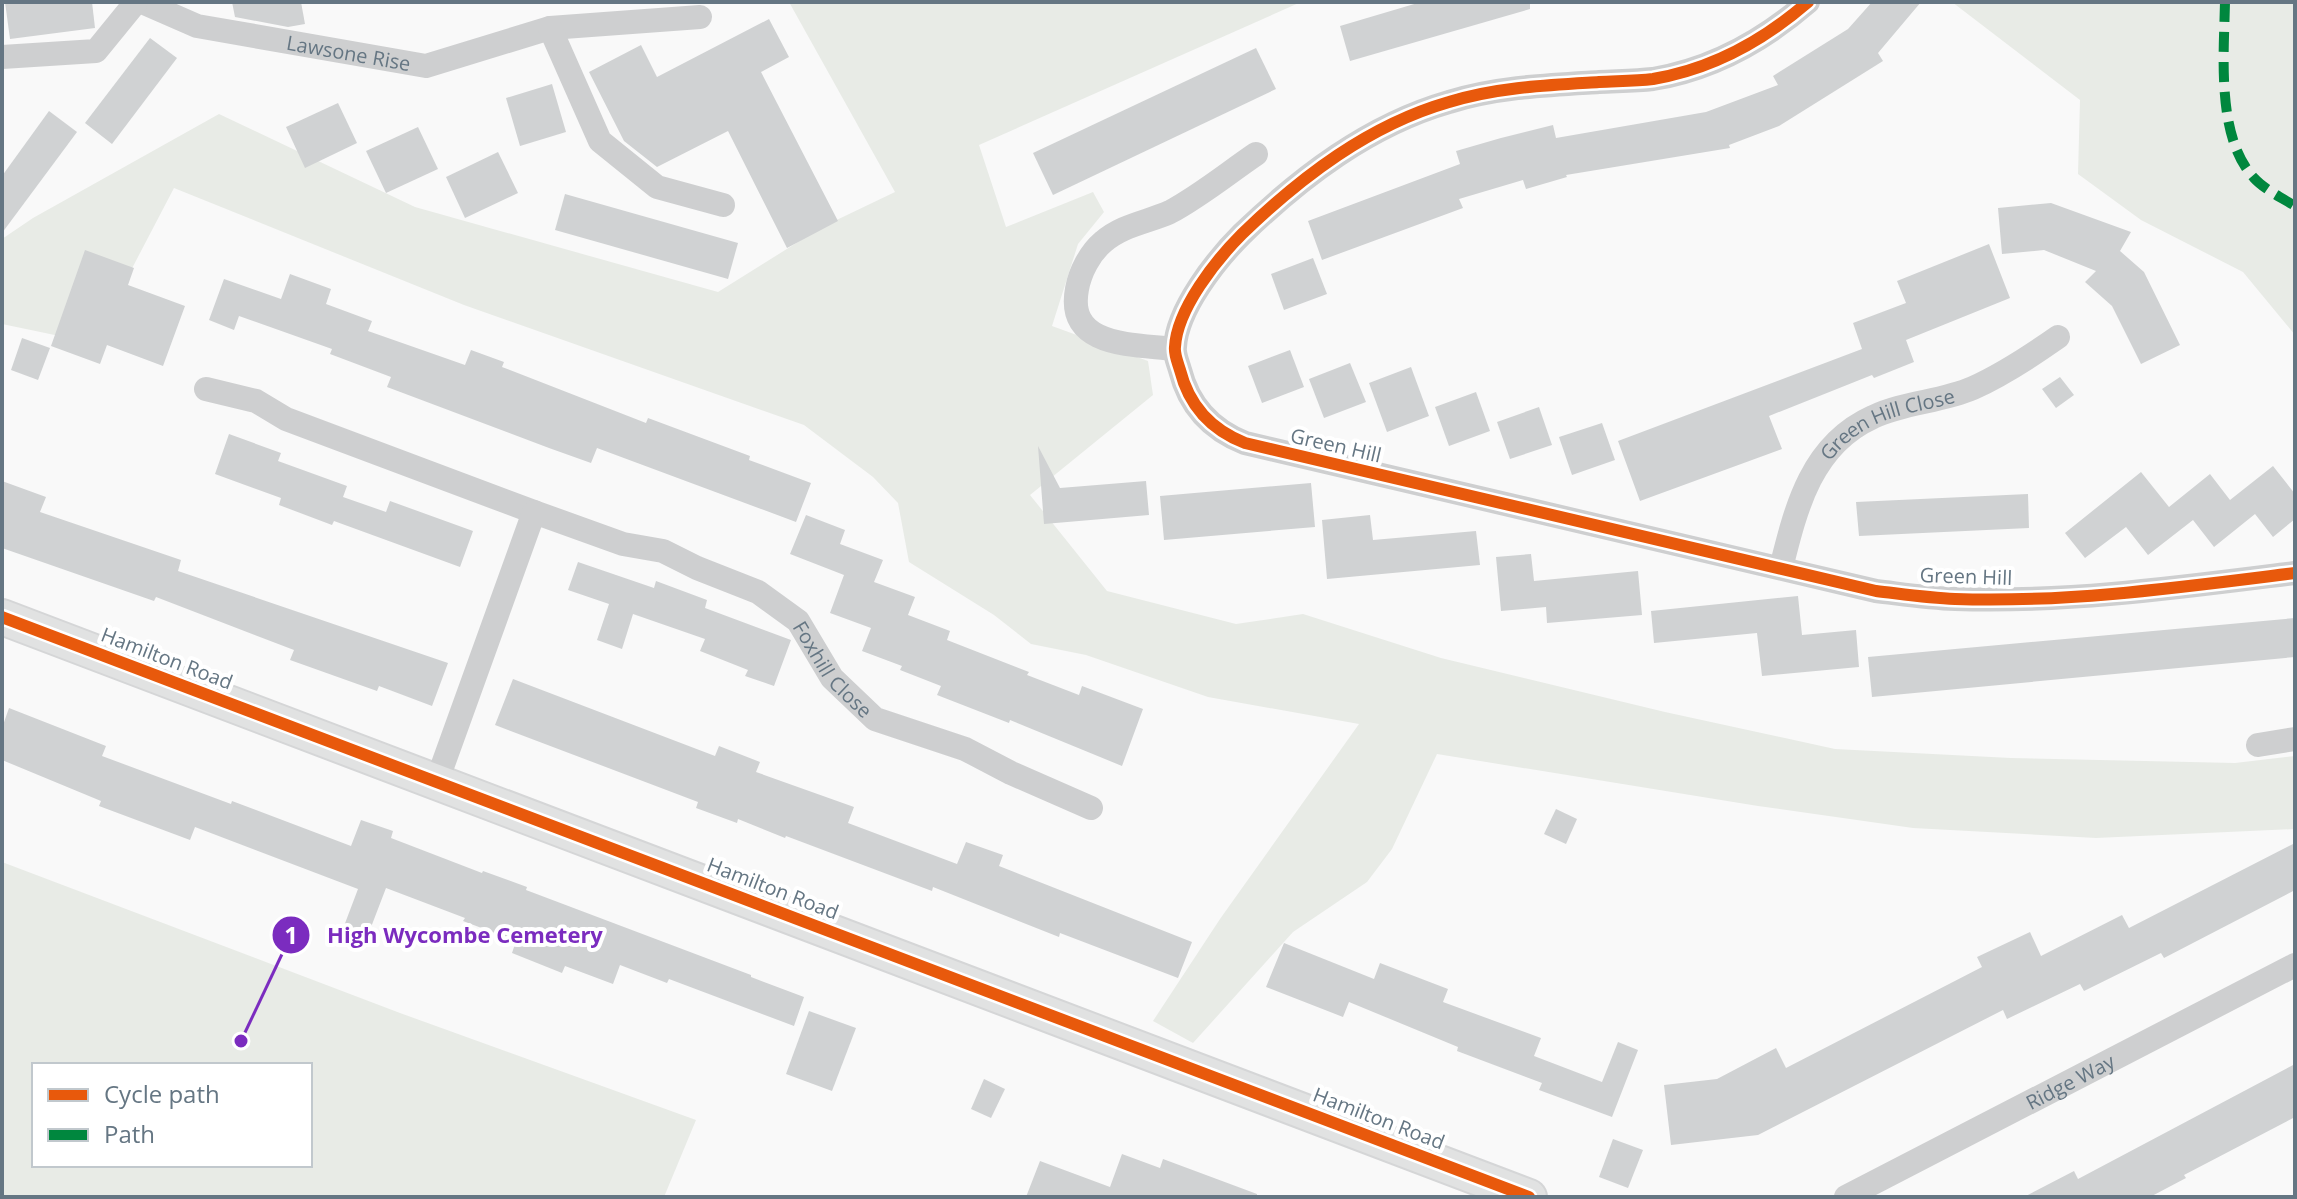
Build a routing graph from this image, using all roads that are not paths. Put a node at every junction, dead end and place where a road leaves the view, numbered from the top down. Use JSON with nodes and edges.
{"nodes":[{"id":1,"x":136,"y":2,"type":"edge"},
{"id":2,"x":142,"y":2,"type":"edge"},
{"id":3,"x":1799,"y":5,"type":"edge"},
{"id":4,"x":611,"y":12,"type":"edge"},
{"id":5,"x":700,"y":17,"type":"dead end"},
{"id":6,"x":550,"y":28,"type":"junction"},
{"id":7,"x":2,"y":57,"type":"edge"},
{"id":8,"x":1256,"y":154,"type":"dead end"},
{"id":9,"x":723,"y":205,"type":"dead end"},
{"id":10,"x":2058,"y":337,"type":"dead end"},
{"id":11,"x":1174,"y":349,"type":"junction"},
{"id":12,"x":206,"y":389,"type":"dead end"},
{"id":13,"x":534,"y":512,"type":"junction"},
{"id":14,"x":1781,"y":568,"type":"junction"},
{"id":15,"x":2295,"y":573,"type":"edge"},
{"id":16,"x":2,"y":617,"type":"edge"},
{"id":17,"x":2295,"y":739,"type":"edge"},
{"id":18,"x":2258,"y":745,"type":"dead end"},
{"id":19,"x":437,"y":781,"type":"junction"},
{"id":20,"x":1091,"y":808,"type":"dead end"},
{"id":21,"x":2295,"y":965,"type":"edge"},
{"id":22,"x":1529,"y":1197,"type":"edge"},
{"id":23,"x":1846,"y":1197,"type":"edge"}],
"edges":[{"from":1,"to":7,"type":"street"},
{"from":2,"to":6,"type":"street","name":"Lawsone Rise"},
{"from":3,"to":11,"type":"street"},
{"from":4,"to":5,"type":"street","name":"Lawsone Rise"},
{"from":4,"to":6,"type":"street","name":"Lawsone Rise"},
{"from":6,"to":9,"type":"street"},
{"from":8,"to":11,"type":"street"},
{"from":10,"to":14,"type":"street","name":"Green Hill Close"},
{"from":11,"to":14,"type":"street","name":"Green Hill"},
{"from":12,"to":13,"type":"street","name":"Foxhill Close"},
{"from":13,"to":19,"type":"street"},
{"from":13,"to":20,"type":"street","name":"Foxhill Close"},
{"from":14,"to":15,"type":"street","name":"Green Hill"},
{"from":16,"to":19,"type":"street","name":"Hamilton Road"},
{"from":17,"to":18,"type":"street"},
{"from":19,"to":22,"type":"street","name":"Hamilton Road"},
{"from":21,"to":23,"type":"street","name":"Ridge Way"}]}
